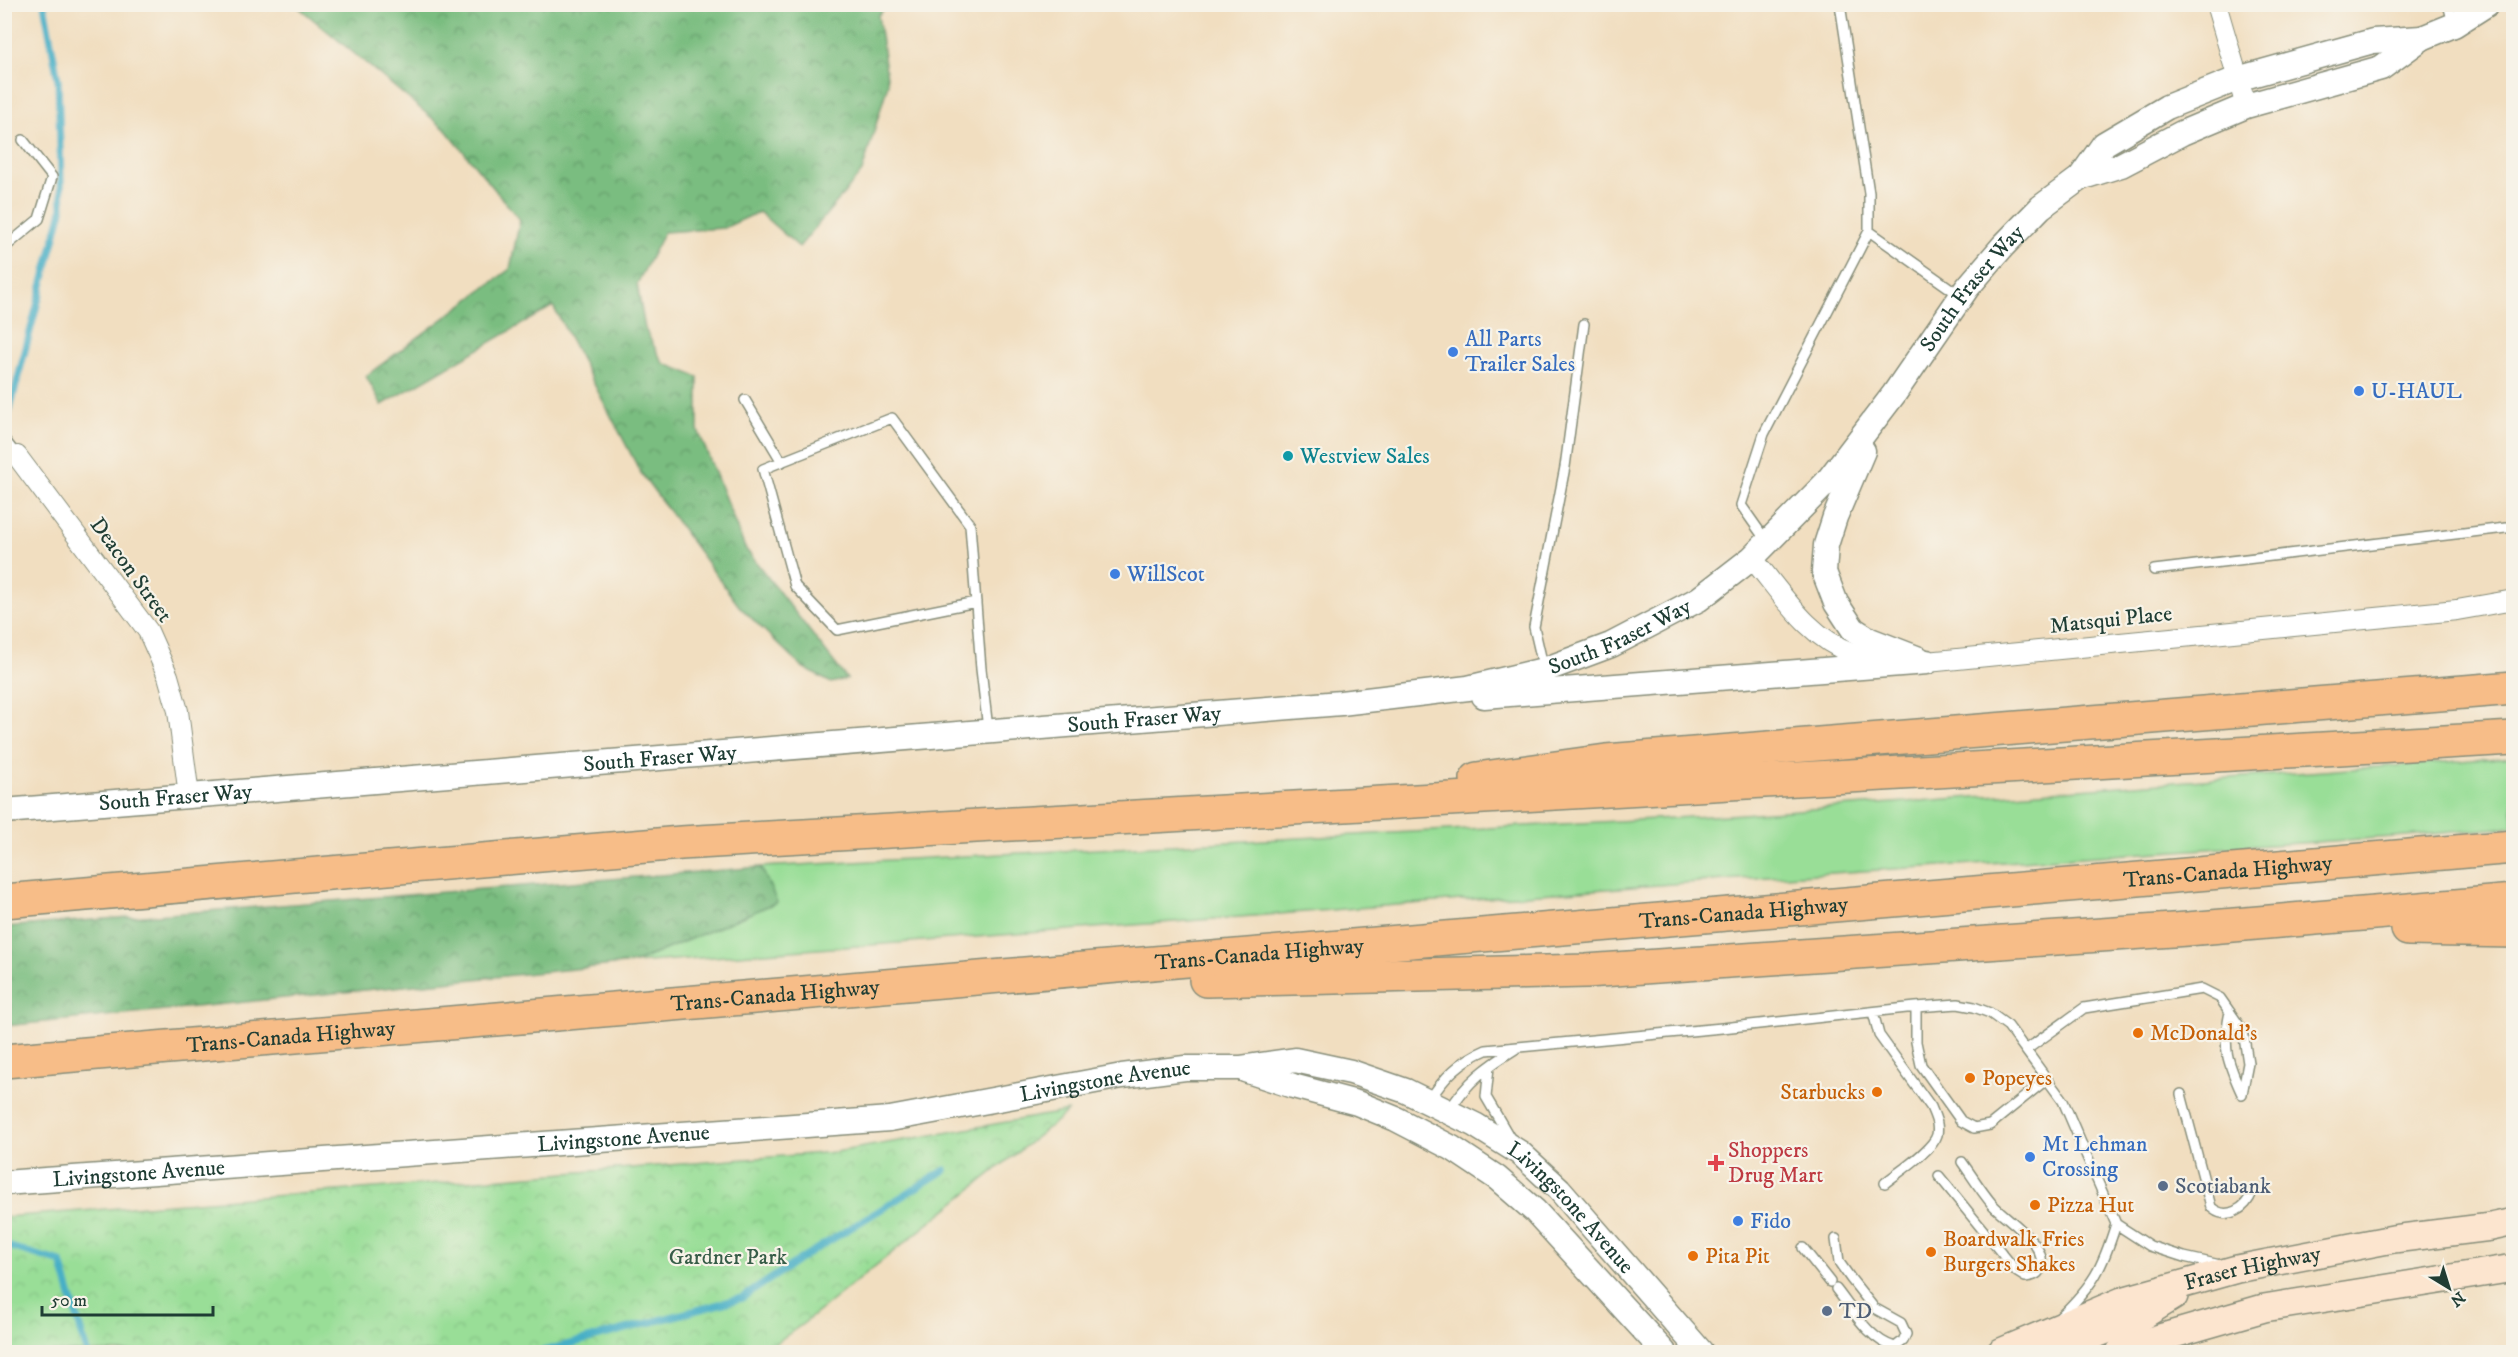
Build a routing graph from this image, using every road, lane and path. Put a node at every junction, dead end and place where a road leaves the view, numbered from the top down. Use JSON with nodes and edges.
{"nodes":[{"id":1,"x":1840,"y":4,"type":"edge"},
{"id":2,"x":2216,"y":4,"type":"edge"},
{"id":3,"x":2487,"y":4,"type":"edge"},
{"id":4,"x":2451,"y":15,"type":"edge"},
{"id":5,"x":2422,"y":38,"type":"junction"},
{"id":6,"x":2237,"y":79,"type":"junction"},
{"id":7,"x":2246,"y":106,"type":"junction"},
{"id":8,"x":23,"y":140,"type":"dead end"},
{"id":9,"x":2080,"y":178,"type":"junction"},
{"id":10,"x":1869,"y":231,"type":"junction"},
{"id":11,"x":4,"y":248,"type":"edge"},
{"id":12,"x":1961,"y":296,"type":"junction"},
{"id":13,"x":1584,"y":324,"type":"dead end"},
{"id":14,"x":1894,"y":394,"type":"junction"},
{"id":15,"x":745,"y":400,"type":"dead end"},
{"id":16,"x":4,"y":439,"type":"edge"},
{"id":17,"x":17,"y":456,"type":"joint"},
{"id":18,"x":782,"y":462,"type":"junction"},
{"id":19,"x":2514,"y":527,"type":"edge"},
{"id":20,"x":1760,"y":550,"type":"junction"},
{"id":21,"x":2154,"y":570,"type":"dead end"},
{"id":22,"x":2514,"y":600,"type":"edge"},
{"id":23,"x":976,"y":602,"type":"junction"},
{"id":24,"x":1927,"y":662,"type":"junction"},
{"id":25,"x":1544,"y":669,"type":"junction"},
{"id":26,"x":2514,"y":688,"type":"edge"},
{"id":27,"x":1341,"y":703,"type":"junction"},
{"id":28,"x":988,"y":732,"type":"junction"},
{"id":29,"x":2514,"y":738,"type":"edge"},
{"id":30,"x":189,"y":796,"type":"junction"},
{"id":31,"x":4,"y":811,"type":"edge"},
{"id":32,"x":1247,"y":811,"type":"junction"},
{"id":33,"x":2514,"y":847,"type":"edge"},
{"id":34,"x":4,"y":901,"type":"edge"},
{"id":35,"x":2514,"y":901,"type":"edge"},
{"id":36,"x":2187,"y":929,"type":"junction"},
{"id":37,"x":2514,"y":931,"type":"edge"},
{"id":38,"x":901,"y":986,"type":"junction"},
{"id":39,"x":1916,"y":1007,"type":"junction"},
{"id":40,"x":1873,"y":1012,"type":"junction"},
{"id":41,"x":2230,"y":1012,"type":"junction"},
{"id":42,"x":1520,"y":1047,"type":"junction"},
{"id":43,"x":2026,"y":1050,"type":"junction"},
{"id":44,"x":4,"y":1061,"type":"edge"},
{"id":45,"x":1489,"y":1067,"type":"junction"},
{"id":46,"x":1240,"y":1068,"type":"junction"},
{"id":47,"x":2047,"y":1079,"type":"junction"},
{"id":48,"x":2181,"y":1095,"type":"dead end"},
{"id":49,"x":1439,"y":1107,"type":"junction"},
{"id":50,"x":1425,"y":1134,"type":"junction"},
{"id":51,"x":1520,"y":1153,"type":"junction"},
{"id":52,"x":1962,"y":1162,"type":"dead end"},
{"id":53,"x":1940,"y":1176,"type":"dead end"},
{"id":54,"x":4,"y":1183,"type":"edge"},
{"id":55,"x":1885,"y":1183,"type":"dead end"},
{"id":56,"x":2252,"y":1192,"type":"dead end"},
{"id":57,"x":2514,"y":1222,"type":"edge"},
{"id":58,"x":2116,"y":1224,"type":"junction"},
{"id":59,"x":1836,"y":1239,"type":"dead end"},
{"id":60,"x":1803,"y":1248,"type":"dead end"},
{"id":61,"x":2514,"y":1268,"type":"edge"},
{"id":62,"x":2237,"y":1269,"type":"junction"},
{"id":63,"x":2045,"y":1344,"type":"edge"},
{"id":64,"x":1664,"y":1353,"type":"edge"},
{"id":65,"x":1701,"y":1353,"type":"edge"},
{"id":66,"x":2001,"y":1353,"type":"edge"},
{"id":67,"x":2120,"y":1353,"type":"edge"}],
"edges":[{"from":1,"to":10,"type":"lane"},
{"from":2,"to":6,"type":"street"},
{"from":3,"to":4,"type":"street","name":"South Fraser Way"},
{"from":4,"to":5,"type":"street","name":"South Fraser Way"},
{"from":5,"to":6,"type":"street","name":"South Fraser Way"},
{"from":5,"to":7,"type":"street","name":"South Fraser Way"},
{"from":6,"to":7,"type":"street"},
{"from":6,"to":9,"type":"street","name":"South Fraser Way"},
{"from":7,"to":9,"type":"street","name":"South Fraser Way"},
{"from":8,"to":11,"type":"lane"},
{"from":9,"to":12,"type":"street","name":"South Fraser Way"},
{"from":10,"to":12,"type":"lane"},
{"from":10,"to":20,"type":"lane"},
{"from":12,"to":14,"type":"street","name":"South Fraser Way"},
{"from":13,"to":25,"type":"lane"},
{"from":14,"to":20,"type":"street","name":"South Fraser Way"},
{"from":14,"to":24,"type":"street"},
{"from":15,"to":18,"type":"lane"},
{"from":16,"to":17,"type":"lane"},
{"from":17,"to":30,"type":"street","name":"Deacon Street"},
{"from":18,"to":23,"type":"lane"},
{"from":18,"to":23,"type":"lane"},
{"from":19,"to":21,"type":"lane"},
{"from":20,"to":24,"type":"street","name":"Matsqui Place"},
{"from":20,"to":25,"type":"street","name":"South Fraser Way"},
{"from":22,"to":24,"type":"street","name":"Matsqui Place"},
{"from":23,"to":28,"type":"lane"},
{"from":24,"to":27,"type":"street"},
{"from":25,"to":27,"type":"street","name":"South Fraser Way"},
{"from":26,"to":32,"type":"highway"},
{"from":27,"to":28,"type":"street","name":"South Fraser Way"},
{"from":28,"to":30,"type":"street","name":"South Fraser Way"},
{"from":29,"to":32,"type":"highway"},
{"from":30,"to":31,"type":"street","name":"South Fraser Way"},
{"from":32,"to":34,"type":"highway"},
{"from":33,"to":38,"type":"highway","name":"Trans-Canada Highway"},
{"from":35,"to":36,"type":"highway"},
{"from":36,"to":37,"type":"highway"},
{"from":36,"to":38,"type":"highway"},
{"from":38,"to":44,"type":"highway","name":"Trans-Canada Highway"},
{"from":39,"to":40,"type":"lane"},
{"from":39,"to":43,"type":"lane"},
{"from":39,"to":47,"type":"lane"},
{"from":40,"to":42,"type":"lane"},
{"from":40,"to":55,"type":"lane"},
{"from":41,"to":41,"type":"lane"},
{"from":41,"to":43,"type":"lane"},
{"from":42,"to":45,"type":"lane"},
{"from":42,"to":49,"type":"lane"},
{"from":43,"to":47,"type":"lane"},
{"from":45,"to":49,"type":"lane"},
{"from":45,"to":51,"type":"lane"},
{"from":46,"to":49,"type":"street","name":"Livingstone Avenue"},
{"from":46,"to":50,"type":"street","name":"Livingstone Avenue"},
{"from":46,"to":54,"type":"street","name":"Livingstone Avenue"},
{"from":47,"to":58,"type":"lane"},
{"from":48,"to":56,"type":"lane"},
{"from":49,"to":50,"type":"street"},
{"from":49,"to":51,"type":"street","name":"Livingstone Avenue"},
{"from":50,"to":64,"type":"street","name":"Livingstone Avenue"},
{"from":51,"to":65,"type":"street","name":"Livingstone Avenue"},
{"from":52,"to":53,"type":"lane"},
{"from":57,"to":62,"type":"main road","name":"Fraser Highway"},
{"from":58,"to":62,"type":"lane"},
{"from":58,"to":63,"type":"lane"},
{"from":59,"to":60,"type":"lane"},
{"from":61,"to":67,"type":"main road","name":"Fraser Highway"},
{"from":62,"to":63,"type":"main road","name":"Fraser Highway"},
{"from":63,"to":66,"type":"main road","name":"Fraser Highway"}]}
